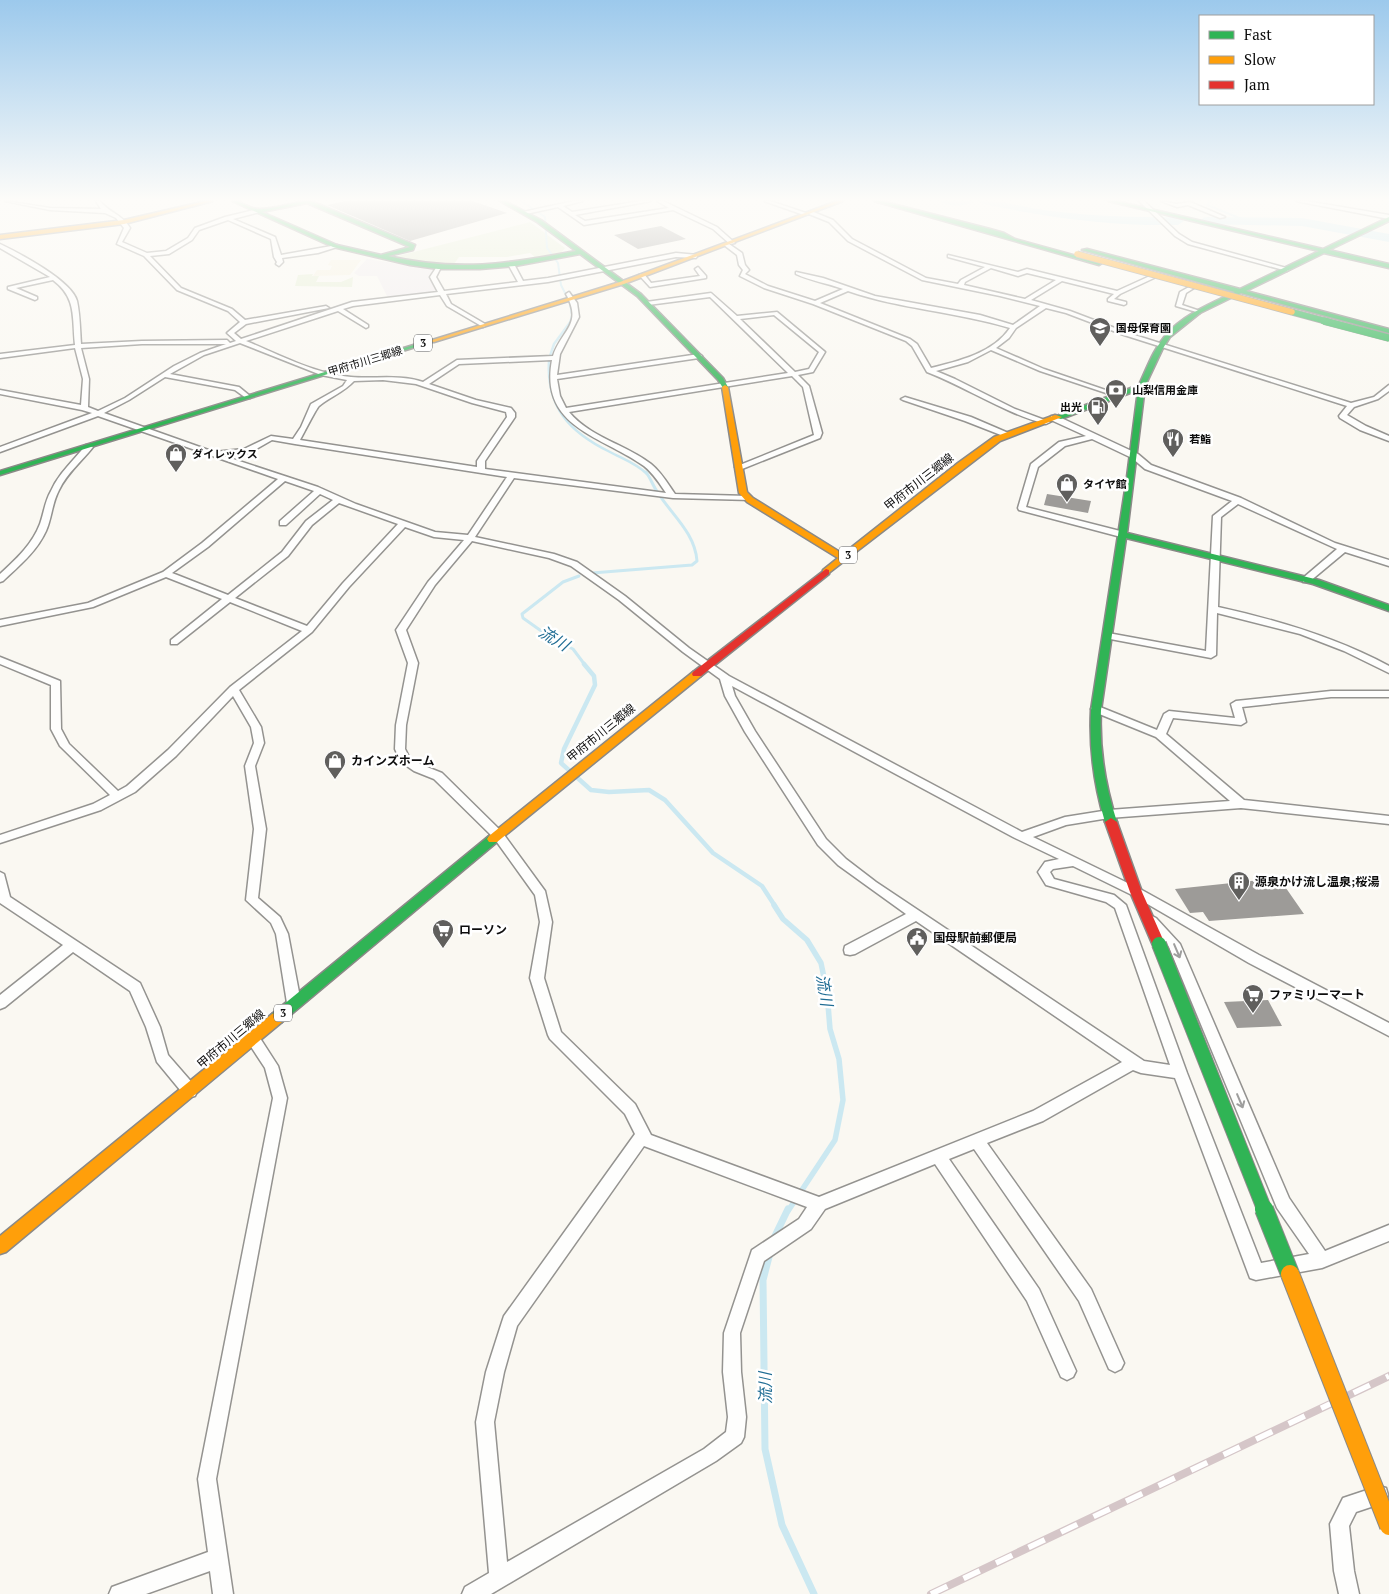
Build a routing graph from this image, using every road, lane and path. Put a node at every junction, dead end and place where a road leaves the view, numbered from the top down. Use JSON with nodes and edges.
{"nodes":[{"id":1,"x":49,"y":275,"type":"edge"},
{"id":2,"x":166,"y":275,"type":"edge"},
{"id":3,"x":434,"y":275,"type":"edge"},
{"id":4,"x":516,"y":275,"type":"edge"},
{"id":5,"x":565,"y":275,"type":"edge"},
{"id":6,"x":612,"y":275,"type":"edge"},
{"id":7,"x":641,"y":275,"type":"edge"},
{"id":8,"x":642,"y":275,"type":"edge"},
{"id":9,"x":703,"y":275,"type":"edge"},
{"id":10,"x":743,"y":275,"type":"edge"},
{"id":11,"x":802,"y":275,"type":"edge"},
{"id":12,"x":916,"y":275,"type":"edge"},
{"id":13,"x":972,"y":275,"type":"edge"},
{"id":14,"x":1046,"y":275,"type":"edge"},
{"id":15,"x":1142,"y":275,"type":"edge"},
{"id":16,"x":1159,"y":275,"type":"edge"},
{"id":17,"x":1167,"y":275,"type":"edge"},
{"id":18,"x":1180,"y":275,"type":"edge"},
{"id":19,"x":1275,"y":275,"type":"edge"},
{"id":20,"x":53,"y":278,"type":"junction"},
{"id":21,"x":1152,"y":278,"type":"junction"},
{"id":22,"x":1061,"y":279,"type":"junction"},
{"id":23,"x":520,"y":283,"type":"junction"},
{"id":24,"x":622,"y":283,"type":"junction"},
{"id":25,"x":960,"y":286,"type":"junction"},
{"id":26,"x":1191,"y":288,"type":"junction"},
{"id":27,"x":847,"y":289,"type":"junction"},
{"id":28,"x":1242,"y":292,"type":"junction"},
{"id":29,"x":441,"y":293,"type":"junction"},
{"id":30,"x":1118,"y":293,"type":"junction"},
{"id":31,"x":570,"y":296,"type":"junction"},
{"id":32,"x":35,"y":298,"type":"dead end"},
{"id":33,"x":1227,"y":298,"type":"junction"},
{"id":34,"x":1026,"y":301,"type":"junction"},
{"id":35,"x":648,"y":303,"type":"junction"},
{"id":36,"x":815,"y":303,"type":"junction"},
{"id":37,"x":1124,"y":303,"type":"dead end"},
{"id":38,"x":352,"y":304,"type":"junction"},
{"id":39,"x":1045,"y":306,"type":"junction"},
{"id":40,"x":339,"y":309,"type":"junction"},
{"id":41,"x":1198,"y":312,"type":"junction"},
{"id":42,"x":736,"y":318,"type":"junction"},
{"id":43,"x":244,"y":322,"type":"junction"},
{"id":44,"x":483,"y":325,"type":"junction"},
{"id":45,"x":366,"y":326,"type":"dead end"},
{"id":46,"x":1014,"y":327,"type":"junction"},
{"id":47,"x":1389,"y":332,"type":"edge"},
{"id":48,"x":1389,"y":340,"type":"edge"},
{"id":49,"x":238,"y":342,"type":"junction"},
{"id":50,"x":1162,"y":345,"type":"junction"},
{"id":51,"x":78,"y":348,"type":"junction"},
{"id":52,"x":991,"y":348,"type":"junction"},
{"id":53,"x":0,"y":356,"type":"edge"},
{"id":54,"x":699,"y":356,"type":"junction"},
{"id":55,"x":555,"y":358,"type":"junction"},
{"id":56,"x":929,"y":371,"type":"junction"},
{"id":57,"x":794,"y":373,"type":"junction"},
{"id":58,"x":323,"y":374,"type":"junction"},
{"id":59,"x":164,"y":375,"type":"junction"},
{"id":60,"x":554,"y":377,"type":"junction"},
{"id":61,"x":352,"y":379,"type":"junction"},
{"id":62,"x":425,"y":384,"type":"junction"},
{"id":63,"x":725,"y":384,"type":"junction"},
{"id":64,"x":1142,"y":386,"type":"junction"},
{"id":65,"x":1389,"y":387,"type":"edge"},
{"id":66,"x":0,"y":392,"type":"edge"},
{"id":67,"x":1118,"y":396,"type":"junction"},
{"id":68,"x":248,"y":397,"type":"junction"},
{"id":69,"x":905,"y":399,"type":"dead end"},
{"id":70,"x":1351,"y":405,"type":"junction"},
{"id":71,"x":84,"y":408,"type":"junction"},
{"id":72,"x":566,"y":410,"type":"junction"},
{"id":73,"x":97,"y":414,"type":"junction"},
{"id":74,"x":1050,"y":420,"type":"junction"},
{"id":75,"x":141,"y":430,"type":"junction"},
{"id":76,"x":1009,"y":435,"type":"junction"},
{"id":77,"x":1093,"y":436,"type":"junction"},
{"id":78,"x":1389,"y":439,"type":"edge"},
{"id":79,"x":295,"y":442,"type":"junction"},
{"id":80,"x":89,"y":447,"type":"junction"},
{"id":81,"x":0,"y":450,"type":"edge"},
{"id":82,"x":213,"y":454,"type":"junction"},
{"id":83,"x":1135,"y":456,"type":"junction"},
{"id":84,"x":740,"y":467,"type":"junction"},
{"id":85,"x":482,"y":470,"type":"junction"},
{"id":86,"x":0,"y":473,"type":"edge"},
{"id":87,"x":512,"y":475,"type":"junction"},
{"id":88,"x":283,"y":479,"type":"junction"},
{"id":89,"x":319,"y":491,"type":"junction"},
{"id":90,"x":669,"y":496,"type":"junction"},
{"id":91,"x":748,"y":498,"type":"junction"},
{"id":92,"x":339,"y":500,"type":"junction"},
{"id":93,"x":1238,"y":500,"type":"junction"},
{"id":94,"x":283,"y":523,"type":"dead end"},
{"id":95,"x":404,"y":523,"type":"junction"},
{"id":96,"x":1121,"y":534,"type":"junction"},
{"id":97,"x":470,"y":538,"type":"junction"},
{"id":98,"x":1343,"y":549,"type":"junction"},
{"id":99,"x":844,"y":558,"type":"junction"},
{"id":100,"x":1216,"y":558,"type":"junction"},
{"id":101,"x":1389,"y":563,"type":"edge"},
{"id":102,"x":166,"y":574,"type":"junction"},
{"id":103,"x":0,"y":579,"type":"edge"},
{"id":104,"x":1306,"y":580,"type":"junction"},
{"id":105,"x":229,"y":598,"type":"junction"},
{"id":106,"x":1389,"y":608,"type":"edge"},
{"id":107,"x":1213,"y":609,"type":"junction"},
{"id":108,"x":0,"y":623,"type":"edge"},
{"id":109,"x":309,"y":630,"type":"junction"},
{"id":110,"x":1108,"y":636,"type":"junction"},
{"id":111,"x":174,"y":642,"type":"dead end"},
{"id":112,"x":0,"y":660,"type":"edge"},
{"id":113,"x":708,"y":666,"type":"junction"},
{"id":114,"x":1389,"y":670,"type":"edge"},
{"id":115,"x":725,"y":678,"type":"junction"},
{"id":116,"x":234,"y":689,"type":"junction"},
{"id":117,"x":1389,"y":694,"type":"edge"},
{"id":118,"x":1096,"y":709,"type":"junction"},
{"id":119,"x":1160,"y":735,"type":"junction"},
{"id":120,"x":117,"y":796,"type":"junction"},
{"id":121,"x":1241,"y":804,"type":"junction"},
{"id":122,"x":1109,"y":814,"type":"junction"},
{"id":123,"x":1389,"y":820,"type":"edge"},
{"id":124,"x":498,"y":835,"type":"junction"},
{"id":125,"x":1022,"y":836,"type":"junction"},
{"id":126,"x":0,"y":839,"type":"edge"},
{"id":127,"x":1073,"y":862,"type":"junction"},
{"id":128,"x":0,"y":881,"type":"edge"},
{"id":129,"x":1136,"y":892,"type":"junction"},
{"id":130,"x":1146,"y":914,"type":"junction"},
{"id":131,"x":916,"y":916,"type":"junction"},
{"id":132,"x":72,"y":945,"type":"junction"},
{"id":133,"x":850,"y":950,"type":"dead end"},
{"id":134,"x":0,"y":1003,"type":"edge"},
{"id":135,"x":294,"y":1004,"type":"junction"},
{"id":136,"x":1389,"y":1030,"type":"edge"},
{"id":137,"x":253,"y":1039,"type":"junction"},
{"id":138,"x":1134,"y":1062,"type":"junction"},
{"id":139,"x":1180,"y":1073,"type":"junction"},
{"id":140,"x":190,"y":1091,"type":"junction"},
{"id":141,"x":643,"y":1134,"type":"junction"},
{"id":142,"x":977,"y":1141,"type":"junction"},
{"id":143,"x":938,"y":1156,"type":"junction"},
{"id":144,"x":819,"y":1204,"type":"junction"},
{"id":145,"x":1389,"y":1233,"type":"edge"},
{"id":146,"x":0,"y":1246,"type":"edge"},
{"id":147,"x":1322,"y":1260,"type":"junction"},
{"id":148,"x":1115,"y":1363,"type":"dead end"},
{"id":149,"x":1067,"y":1371,"type":"dead end"},
{"id":150,"x":1389,"y":1492,"type":"edge"},
{"id":151,"x":1389,"y":1526,"type":"edge"},
{"id":152,"x":218,"y":1558,"type":"junction"},
{"id":153,"x":499,"y":1578,"type":"junction"},
{"id":154,"x":119,"y":1594,"type":"edge"},
{"id":155,"x":223,"y":1594,"type":"edge"},
{"id":156,"x":472,"y":1594,"type":"edge"},
{"id":157,"x":1349,"y":1594,"type":"edge"}],
"edges":[{"from":1,"to":20,"type":"street"},
{"from":2,"to":43,"type":"street"},
{"from":3,"to":29,"type":"street"},
{"from":4,"to":23,"type":"street"},
{"from":5,"to":23,"type":"street"},
{"from":6,"to":24,"type":"main road"},
{"from":7,"to":24,"type":"main road","name":"甲府市川三郷線","number":"3"},
{"from":8,"to":9,"type":"street"},
{"from":10,"to":36,"type":"street"},
{"from":11,"to":27,"type":"street"},
{"from":12,"to":25,"type":"street"},
{"from":13,"to":25,"type":"street"},
{"from":14,"to":22,"type":"street"},
{"from":15,"to":21,"type":"main road"},
{"from":16,"to":48,"type":"main road","bridge":true},
{"from":17,"to":47,"type":"main road","bridge":true},
{"from":18,"to":28,"type":"main road"},
{"from":19,"to":28,"type":"main road"},
{"from":20,"to":32,"type":"street"},
{"from":20,"to":51,"type":"street"},
{"from":21,"to":26,"type":"main road"},
{"from":21,"to":30,"type":"street"},
{"from":22,"to":30,"type":"street"},
{"from":22,"to":34,"type":"street"},
{"from":23,"to":29,"type":"street"},
{"from":24,"to":31,"type":"main road","name":"甲府市川三郷線","number":"3"},
{"from":24,"to":35,"type":"main road"},
{"from":25,"to":34,"type":"street"},
{"from":26,"to":33,"type":"main road"},
{"from":26,"to":41,"type":"street"},
{"from":27,"to":36,"type":"street"},
{"from":27,"to":46,"type":"street"},
{"from":28,"to":33,"type":"main road"},
{"from":28,"to":47,"type":"main road"},
{"from":29,"to":38,"type":"street"},
{"from":29,"to":44,"type":"street"},
{"from":30,"to":37,"type":"street"},
{"from":31,"to":44,"type":"main road","name":"甲府市川三郷線","number":"3"},
{"from":31,"to":55,"type":"street"},
{"from":33,"to":41,"type":"main road"},
{"from":33,"to":48,"type":"main road"},
{"from":34,"to":39,"type":"street"},
{"from":35,"to":42,"type":"street"},
{"from":35,"to":54,"type":"main road"},
{"from":36,"to":56,"type":"street"},
{"from":38,"to":40,"type":"street"},
{"from":38,"to":43,"type":"street"},
{"from":39,"to":46,"type":"street"},
{"from":39,"to":50,"type":"street"},
{"from":40,"to":45,"type":"street"},
{"from":40,"to":49,"type":"street"},
{"from":41,"to":50,"type":"main road"},
{"from":42,"to":57,"type":"street"},
{"from":42,"to":57,"type":"street"},
{"from":43,"to":49,"type":"street"},
{"from":44,"to":58,"type":"main road","name":"甲府市川三郷線","number":"3"},
{"from":46,"to":52,"type":"street"},
{"from":49,"to":51,"type":"street"},
{"from":49,"to":58,"type":"street"},
{"from":49,"to":59,"type":"street"},
{"from":50,"to":64,"type":"main road"},
{"from":50,"to":70,"type":"street"},
{"from":51,"to":53,"type":"street"},
{"from":51,"to":71,"type":"street"},
{"from":52,"to":56,"type":"street"},
{"from":52,"to":67,"type":"street"},
{"from":54,"to":60,"type":"street"},
{"from":54,"to":63,"type":"main road"},
{"from":55,"to":60,"type":"street"},
{"from":55,"to":62,"type":"street"},
{"from":56,"to":74,"type":"street"},
{"from":57,"to":63,"type":"street"},
{"from":57,"to":84,"type":"street"},
{"from":58,"to":61,"type":"street"},
{"from":58,"to":68,"type":"main road","name":"甲府市川三郷線","number":"3"},
{"from":59,"to":68,"type":"street"},
{"from":59,"to":73,"type":"street"},
{"from":60,"to":72,"type":"street"},
{"from":61,"to":62,"type":"street"},
{"from":61,"to":79,"type":"street"},
{"from":62,"to":85,"type":"street"},
{"from":63,"to":72,"type":"street"},
{"from":63,"to":84,"type":"main road"},
{"from":64,"to":67,"type":"main road","name":"甲府市川三郷線","number":"3"},
{"from":64,"to":83,"type":"main road"},
{"from":65,"to":70,"type":"street"},
{"from":66,"to":71,"type":"street"},
{"from":67,"to":74,"type":"main road","name":"甲府市川三郷線","number":"3"},
{"from":68,"to":75,"type":"main road","name":"甲府市川三郷線","number":"3"},
{"from":69,"to":76,"type":"street"},
{"from":70,"to":78,"type":"street"},
{"from":71,"to":73,"type":"street"},
{"from":72,"to":90,"type":"street"},
{"from":73,"to":75,"type":"street"},
{"from":73,"to":81,"type":"street"},
{"from":74,"to":76,"type":"main road","name":"甲府市川三郷線","number":"3"},
{"from":74,"to":77,"type":"street"},
{"from":75,"to":80,"type":"main road","name":"甲府市川三郷線","number":"3"},
{"from":75,"to":82,"type":"street"},
{"from":76,"to":99,"type":"main road","name":"甲府市川三郷線","number":"3"},
{"from":77,"to":83,"type":"street"},
{"from":77,"to":96,"type":"street"},
{"from":79,"to":82,"type":"street"},
{"from":79,"to":85,"type":"street"},
{"from":80,"to":86,"type":"main road","name":"甲府市川三郷線","number":"3"},
{"from":80,"to":103,"type":"street"},
{"from":82,"to":88,"type":"street"},
{"from":83,"to":93,"type":"street"},
{"from":83,"to":96,"type":"main road"},
{"from":84,"to":91,"type":"main road"},
{"from":85,"to":87,"type":"street"},
{"from":87,"to":90,"type":"street"},
{"from":87,"to":97,"type":"street"},
{"from":88,"to":89,"type":"street"},
{"from":88,"to":102,"type":"street"},
{"from":89,"to":92,"type":"street"},
{"from":89,"to":94,"type":"street"},
{"from":90,"to":91,"type":"street"},
{"from":91,"to":99,"type":"main road"},
{"from":92,"to":95,"type":"street"},
{"from":92,"to":105,"type":"street"},
{"from":93,"to":98,"type":"street"},
{"from":93,"to":100,"type":"street"},
{"from":95,"to":97,"type":"street"},
{"from":95,"to":109,"type":"street"},
{"from":96,"to":100,"type":"main road"},
{"from":96,"to":110,"type":"main road"},
{"from":97,"to":113,"type":"street"},
{"from":97,"to":124,"type":"street"},
{"from":98,"to":101,"type":"street"},
{"from":98,"to":104,"type":"street"},
{"from":99,"to":113,"type":"main road","name":"甲府市川三郷線","number":"3"},
{"from":100,"to":104,"type":"main road"},
{"from":100,"to":107,"type":"street"},
{"from":102,"to":105,"type":"street"},
{"from":102,"to":108,"type":"street"},
{"from":104,"to":106,"type":"main road"},
{"from":105,"to":109,"type":"street"},
{"from":105,"to":111,"type":"street"},
{"from":107,"to":110,"type":"street"},
{"from":107,"to":114,"type":"street"},
{"from":109,"to":116,"type":"street"},
{"from":110,"to":118,"type":"main road"},
{"from":112,"to":120,"type":"street"},
{"from":113,"to":115,"type":"street"},
{"from":113,"to":124,"type":"main road","name":"甲府市川三郷線","number":"3"},
{"from":115,"to":125,"type":"street"},
{"from":115,"to":131,"type":"street"},
{"from":116,"to":120,"type":"street"},
{"from":116,"to":135,"type":"street"},
{"from":117,"to":119,"type":"street"},
{"from":118,"to":119,"type":"street"},
{"from":118,"to":122,"type":"main road"},
{"from":119,"to":121,"type":"street"},
{"from":120,"to":126,"type":"street"},
{"from":121,"to":122,"type":"street"},
{"from":121,"to":123,"type":"street"},
{"from":122,"to":125,"type":"street"},
{"from":122,"to":129,"type":"main road"},
{"from":124,"to":135,"type":"main road","name":"甲府市川三郷線","number":"3"},
{"from":124,"to":141,"type":"street"},
{"from":125,"to":127,"type":"street"},
{"from":127,"to":129,"type":"street"},
{"from":127,"to":139,"type":"street"},
{"from":128,"to":132,"type":"street"},
{"from":129,"to":130,"type":"main road"},
{"from":129,"to":136,"type":"street"},
{"from":130,"to":147,"type":"street","one_way":true},
{"from":130,"to":151,"type":"main road","bridge":true},
{"from":131,"to":133,"type":"street"},
{"from":131,"to":138,"type":"street"},
{"from":132,"to":134,"type":"street"},
{"from":132,"to":140,"type":"street"},
{"from":135,"to":137,"type":"main road","name":"甲府市川三郷線","number":"3"},
{"from":137,"to":140,"type":"main road","name":"甲府市川三郷線","number":"3"},
{"from":137,"to":152,"type":"street"},
{"from":138,"to":139,"type":"street"},
{"from":138,"to":142,"type":"street"},
{"from":139,"to":147,"type":"street"},
{"from":140,"to":146,"type":"main road","name":"甲府市川三郷線","number":"3"},
{"from":141,"to":144,"type":"street"},
{"from":141,"to":153,"type":"street"},
{"from":142,"to":143,"type":"street"},
{"from":142,"to":148,"type":"street"},
{"from":143,"to":144,"type":"street"},
{"from":143,"to":149,"type":"street"},
{"from":144,"to":153,"type":"street"},
{"from":145,"to":147,"type":"street"},
{"from":150,"to":157,"type":"street"},
{"from":152,"to":154,"type":"street"},
{"from":152,"to":155,"type":"street"},
{"from":153,"to":156,"type":"street"}]}
